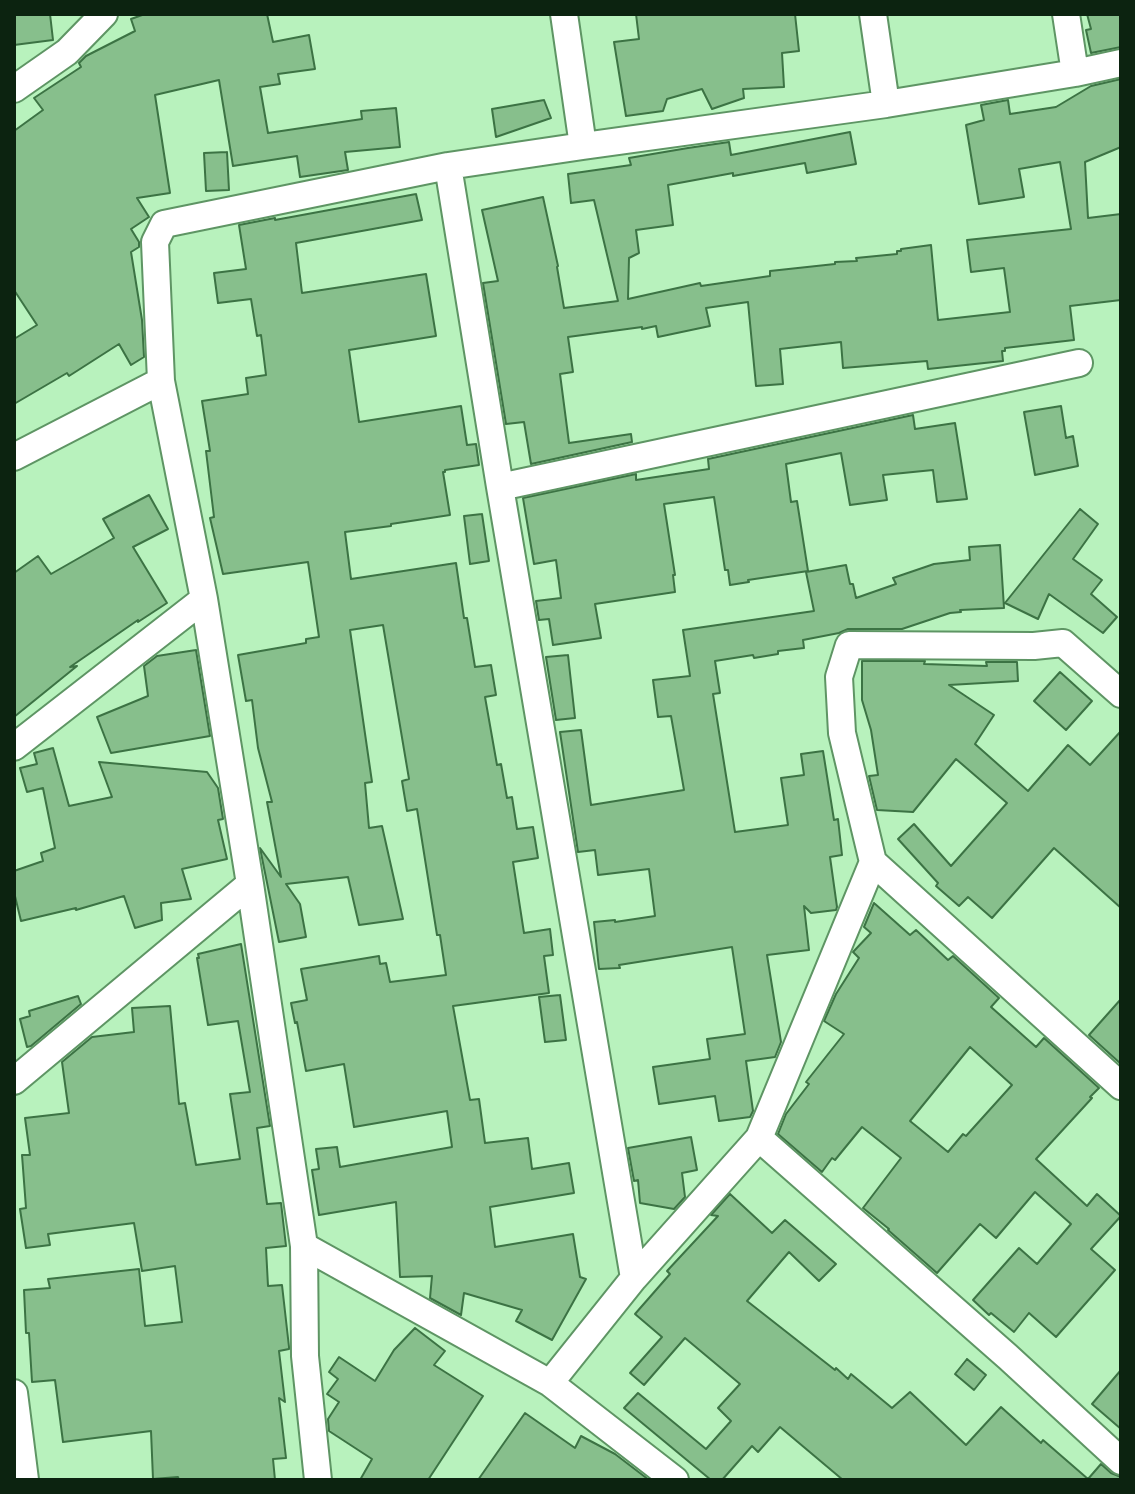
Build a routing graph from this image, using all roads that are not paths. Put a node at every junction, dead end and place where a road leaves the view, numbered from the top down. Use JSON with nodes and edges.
{"nodes":[{"id":1,"x":104,"y":14,"type":"edge"},
{"id":2,"x":564,"y":14,"type":"edge"},
{"id":3,"x":873,"y":14,"type":"edge"},
{"id":4,"x":1066,"y":14,"type":"edge"},
{"id":5,"x":1121,"y":63,"type":"edge"},
{"id":6,"x":1075,"y":73,"type":"junction"},
{"id":7,"x":14,"y":89,"type":"edge"},
{"id":8,"x":886,"y":104,"type":"junction"},
{"id":9,"x":583,"y":146,"type":"junction"},
{"id":10,"x":448,"y":166,"type":"junction"},
{"id":11,"x":1079,"y":363,"type":"dead end"},
{"id":12,"x":161,"y":381,"type":"junction"},
{"id":13,"x":14,"y":457,"type":"edge"},
{"id":14,"x":500,"y":487,"type":"junction"},
{"id":15,"x":204,"y":599,"type":"junction"},
{"id":16,"x":1121,"y":694,"type":"edge"},
{"id":17,"x":14,"y":747,"type":"edge"},
{"id":18,"x":873,"y":862,"type":"junction"},
{"id":19,"x":250,"y":884,"type":"junction"},
{"id":20,"x":14,"y":1081,"type":"edge"},
{"id":21,"x":1121,"y":1086,"type":"edge"},
{"id":22,"x":759,"y":1138,"type":"junction"},
{"id":23,"x":304,"y":1246,"type":"junction"},
{"id":24,"x":634,"y":1278,"type":"junction"},
{"id":25,"x":550,"y":1383,"type":"junction"},
{"id":26,"x":14,"y":1393,"type":"edge"},
{"id":27,"x":1121,"y":1461,"type":"edge"},
{"id":28,"x":25,"y":1480,"type":"edge"},
{"id":29,"x":318,"y":1480,"type":"edge"},
{"id":30,"x":675,"y":1480,"type":"edge"}],
"edges":[{"from":1,"to":7,"type":"street"},
{"from":2,"to":9,"type":"street"},
{"from":3,"to":8,"type":"street"},
{"from":4,"to":6,"type":"street"},
{"from":5,"to":6,"type":"street"},
{"from":6,"to":8,"type":"street"},
{"from":8,"to":9,"type":"street"},
{"from":9,"to":10,"type":"street"},
{"from":10,"to":12,"type":"street"},
{"from":10,"to":14,"type":"street"},
{"from":11,"to":14,"type":"street"},
{"from":12,"to":13,"type":"street"},
{"from":12,"to":15,"type":"street"},
{"from":14,"to":24,"type":"street"},
{"from":15,"to":17,"type":"street"},
{"from":15,"to":19,"type":"street"},
{"from":16,"to":18,"type":"street"},
{"from":18,"to":21,"type":"street"},
{"from":18,"to":22,"type":"street"},
{"from":19,"to":20,"type":"street"},
{"from":19,"to":23,"type":"street"},
{"from":22,"to":24,"type":"street"},
{"from":22,"to":27,"type":"street"},
{"from":23,"to":25,"type":"street"},
{"from":23,"to":29,"type":"street"},
{"from":24,"to":25,"type":"street"},
{"from":25,"to":30,"type":"street"},
{"from":26,"to":28,"type":"street"}]}
